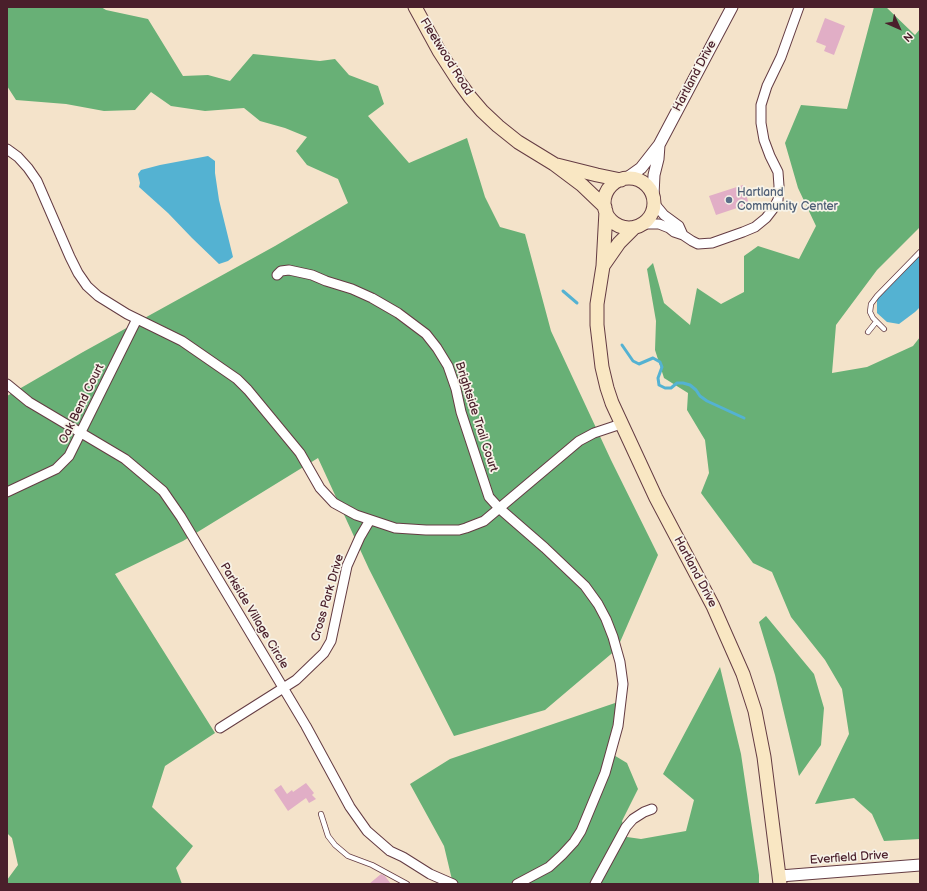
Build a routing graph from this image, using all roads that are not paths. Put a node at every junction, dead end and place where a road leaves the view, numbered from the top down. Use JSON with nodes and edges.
{"nodes":[{"id":1,"x":415,"y":7,"type":"edge"},
{"id":2,"x":732,"y":7,"type":"edge"},
{"id":3,"x":799,"y":7,"type":"edge"},
{"id":4,"x":659,"y":145,"type":"junction"},
{"id":5,"x":7,"y":149,"type":"edge"},
{"id":6,"x":554,"y":164,"type":"junction"},
{"id":7,"x":624,"y":179,"type":"junction"},
{"id":8,"x":653,"y":199,"type":"junction"},
{"id":9,"x":605,"y":209,"type":"junction"},
{"id":10,"x":639,"y":225,"type":"junction"},
{"id":11,"x":683,"y":235,"type":"junction"},
{"id":12,"x":920,"y":252,"type":"edge"},
{"id":13,"x":603,"y":266,"type":"junction"},
{"id":14,"x":277,"y":275,"type":"dead end"},
{"id":15,"x":137,"y":319,"type":"junction"},
{"id":16,"x":876,"y":322,"type":"junction"},
{"id":17,"x":884,"y":329,"type":"dead end"},
{"id":18,"x":868,"y":332,"type":"dead end"},
{"id":19,"x":7,"y":384,"type":"edge"},
{"id":20,"x":621,"y":424,"type":"junction"},
{"id":21,"x":81,"y":432,"type":"junction"},
{"id":22,"x":7,"y":492,"type":"edge"},
{"id":23,"x":498,"y":508,"type":"junction"},
{"id":24,"x":370,"y":520,"type":"junction"},
{"id":25,"x":284,"y":688,"type":"junction"},
{"id":26,"x":220,"y":728,"type":"dead end"},
{"id":27,"x":652,"y":809,"type":"dead end"},
{"id":28,"x":321,"y":814,"type":"dead end"},
{"id":29,"x":920,"y":866,"type":"edge"},
{"id":30,"x":780,"y":880,"type":"edge"},
{"id":31,"x":408,"y":884,"type":"edge"},
{"id":32,"x":453,"y":884,"type":"edge"},
{"id":33,"x":517,"y":884,"type":"edge"},
{"id":34,"x":594,"y":884,"type":"edge"}],
"edges":[{"from":1,"to":6,"type":"main road","name":"Fleetwood Road"},
{"from":2,"to":4,"type":"street","name":"Hartland Drive"},
{"from":3,"to":11,"type":"street"},
{"from":4,"to":7,"type":"street","name":"Hartland Drive"},
{"from":4,"to":8,"type":"street","name":"Hartland Drive"},
{"from":5,"to":15,"type":"street"},
{"from":6,"to":7,"type":"main road","name":"Fleetwood Road"},
{"from":6,"to":9,"type":"main road","name":"Fleetwood Road"},
{"from":7,"to":8,"type":"main road"},
{"from":7,"to":9,"type":"main road","name":"Hartland Drive"},
{"from":8,"to":10,"type":"main road","name":"Hartland Drive"},
{"from":8,"to":11,"type":"street"},
{"from":9,"to":10,"type":"main road"},
{"from":9,"to":13,"type":"main road","name":"Hartland Drive"},
{"from":10,"to":11,"type":"street"},
{"from":10,"to":13,"type":"main road","name":"Hartland Drive"},
{"from":12,"to":16,"type":"lane"},
{"from":13,"to":20,"type":"main road","name":"Hartland Drive"},
{"from":14,"to":23,"type":"street","name":"Brightside Trail Court"},
{"from":15,"to":21,"type":"street","name":"Oak Bend Court"},
{"from":15,"to":24,"type":"street"},
{"from":16,"to":17,"type":"lane"},
{"from":16,"to":18,"type":"lane"},
{"from":19,"to":21,"type":"street","name":"Parkside Village Circle"},
{"from":20,"to":23,"type":"street"},
{"from":20,"to":30,"type":"main road","name":"Hartland Drive"},
{"from":21,"to":22,"type":"street","name":"Oak Bend Court"},
{"from":21,"to":25,"type":"street","name":"Parkside Village Circle"},
{"from":23,"to":24,"type":"street"},
{"from":23,"to":33,"type":"street"},
{"from":24,"to":25,"type":"street","name":"Cross Park Drive"},
{"from":25,"to":26,"type":"street","name":"Cross Park Drive"},
{"from":25,"to":32,"type":"street","name":"Parkside Village Circle"},
{"from":27,"to":34,"type":"street"},
{"from":28,"to":31,"type":"lane"},
{"from":29,"to":30,"type":"street","name":"Everfield Drive"}]}
